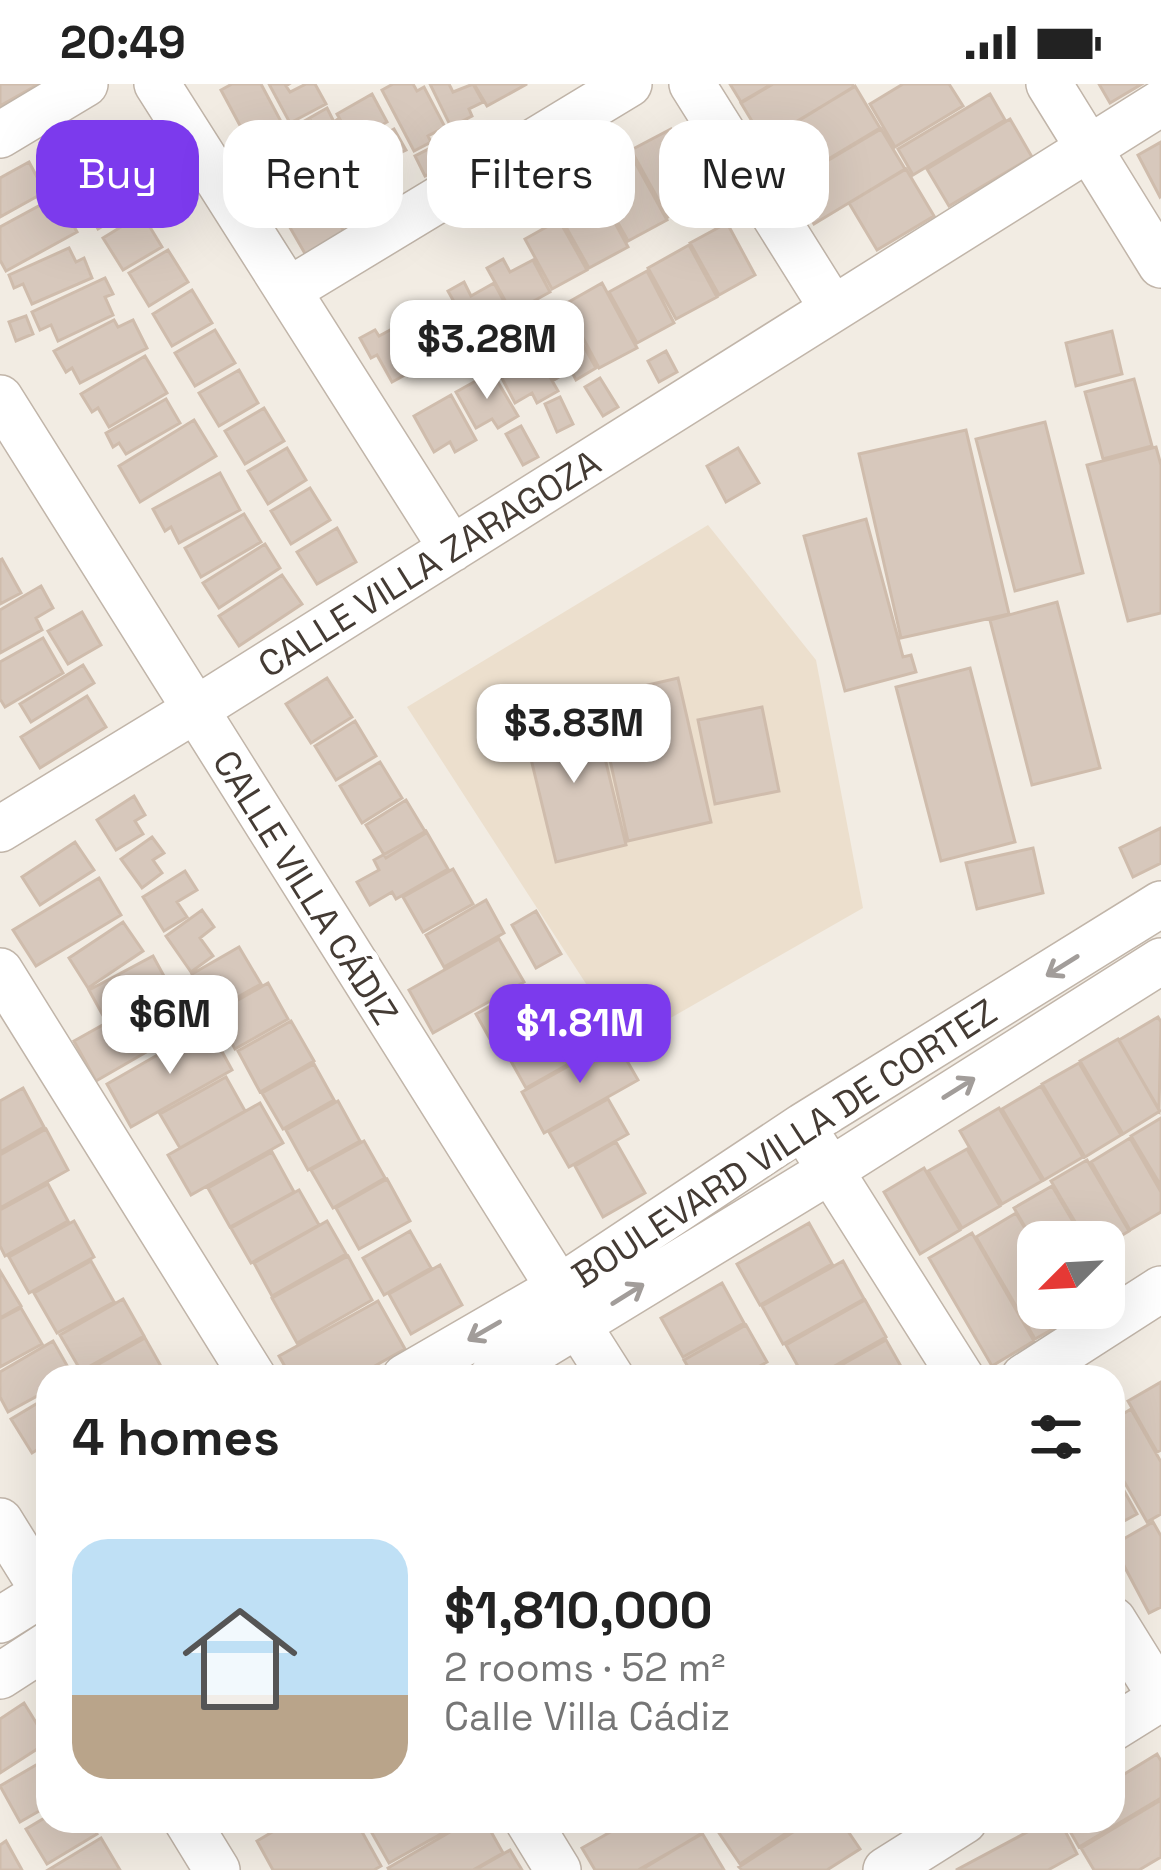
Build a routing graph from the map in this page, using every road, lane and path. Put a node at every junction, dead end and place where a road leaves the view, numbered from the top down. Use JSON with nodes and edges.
{"nodes":[{"id":1,"x":85,"y":84,"type":"edge"},
{"id":2,"x":157,"y":84,"type":"edge"},
{"id":3,"x":629,"y":84,"type":"edge"},
{"id":4,"x":692,"y":84,"type":"edge"},
{"id":5,"x":1049,"y":84,"type":"edge"},
{"id":6,"x":1161,"y":103,"type":"edge"},
{"id":7,"x":0,"y":135,"type":"edge"},
{"id":8,"x":1089,"y":148,"type":"junction"},
{"id":9,"x":1161,"y":265,"type":"edge"},
{"id":10,"x":289,"y":290,"type":"junction"},
{"id":11,"x":833,"y":309,"type":"junction"},
{"id":12,"x":0,"y":398,"type":"edge"},
{"id":13,"x":452,"y":549,"type":"junction"},
{"id":14,"x":195,"y":710,"type":"junction"},
{"id":15,"x":0,"y":829,"type":"edge"},
{"id":16,"x":1161,"y":904,"type":"edge"},
{"id":17,"x":1161,"y":961,"type":"edge"},
{"id":18,"x":0,"y":970,"type":"edge"},
{"id":19,"x":803,"y":1126,"type":"junction"},
{"id":20,"x":831,"y":1170,"type":"junction"},
{"id":21,"x":1161,"y":1289,"type":"edge"},
{"id":22,"x":568,"y":1306,"type":"junction"},
{"id":23,"x":246,"y":1365,"type":"edge"},
{"id":24,"x":433,"y":1365,"type":"edge"},
{"id":25,"x":505,"y":1365,"type":"edge"},
{"id":26,"x":603,"y":1365,"type":"edge"},
{"id":27,"x":953,"y":1365,"type":"edge"},
{"id":28,"x":1043,"y":1365,"type":"edge"},
{"id":29,"x":0,"y":1521,"type":"edge"},
{"id":30,"x":36,"y":1576,"type":"edge"},
{"id":31,"x":36,"y":1599,"type":"edge"},
{"id":32,"x":0,"y":1620,"type":"edge"},
{"id":33,"x":1125,"y":1639,"type":"edge"},
{"id":34,"x":36,"y":1653,"type":"edge"},
{"id":35,"x":0,"y":1676,"type":"edge"},
{"id":36,"x":1161,"y":1697,"type":"edge"},
{"id":37,"x":1125,"y":1720,"type":"edge"},
{"id":38,"x":194,"y":1833,"type":"edge"},
{"id":39,"x":535,"y":1833,"type":"edge"},
{"id":40,"x":941,"y":1833,"type":"edge"},
{"id":41,"x":900,"y":1854,"type":"edge"},
{"id":42,"x":217,"y":1870,"type":"edge"},
{"id":43,"x":558,"y":1870,"type":"edge"}],
"edges":[{"from":1,"to":7,"type":"street"},
{"from":2,"to":10,"type":"street"},
{"from":3,"to":10,"type":"street"},
{"from":4,"to":11,"type":"street"},
{"from":5,"to":8,"type":"street"},
{"from":6,"to":8,"type":"street","name":"CALLE VILLA ZARAGOZA"},
{"from":8,"to":9,"type":"street"},
{"from":8,"to":11,"type":"street","name":"CALLE VILLA ZARAGOZA"},
{"from":10,"to":13,"type":"street"},
{"from":11,"to":13,"type":"street","name":"CALLE VILLA ZARAGOZA"},
{"from":12,"to":14,"type":"street","name":"CALLE VILLA CÁDIZ"},
{"from":13,"to":14,"type":"street","name":"CALLE VILLA ZARAGOZA"},
{"from":14,"to":15,"type":"street","name":"CALLE VILLA ZARAGOZA"},
{"from":14,"to":22,"type":"street","name":"CALLE VILLA CÁDIZ"},
{"from":16,"to":19,"type":"street","name":"BOULEVARD VILLA DE CORTEZ","one_way":true},
{"from":20,"to":17,"type":"street","name":"BOULEVARD VILLA DE CORTEZ","one_way":true},
{"from":18,"to":23,"type":"street"},
{"from":19,"to":20,"type":"street"},
{"from":19,"to":22,"type":"street","name":"BOULEVARD VILLA DE CORTEZ"},
{"from":22,"to":20,"type":"street","name":"BOULEVARD VILLA DE CORTEZ","one_way":true},
{"from":20,"to":27,"type":"street"},
{"from":21,"to":28,"type":"street"},
{"from":22,"to":24,"type":"street","name":"BOULEVARD VILLA DE CORTEZ","one_way":true},
{"from":22,"to":25,"type":"street","name":"BOULEVARD VILLA DE CORTEZ"},
{"from":22,"to":26,"type":"street","name":"CALLE VILLA CÁDIZ"},
{"from":29,"to":30,"type":"street"},
{"from":31,"to":32,"type":"street"},
{"from":33,"to":36,"type":"street"},
{"from":34,"to":35,"type":"street"},
{"from":36,"to":37,"type":"street"},
{"from":38,"to":42,"type":"street"},
{"from":39,"to":43,"type":"street"},
{"from":40,"to":41,"type":"street"}]}
